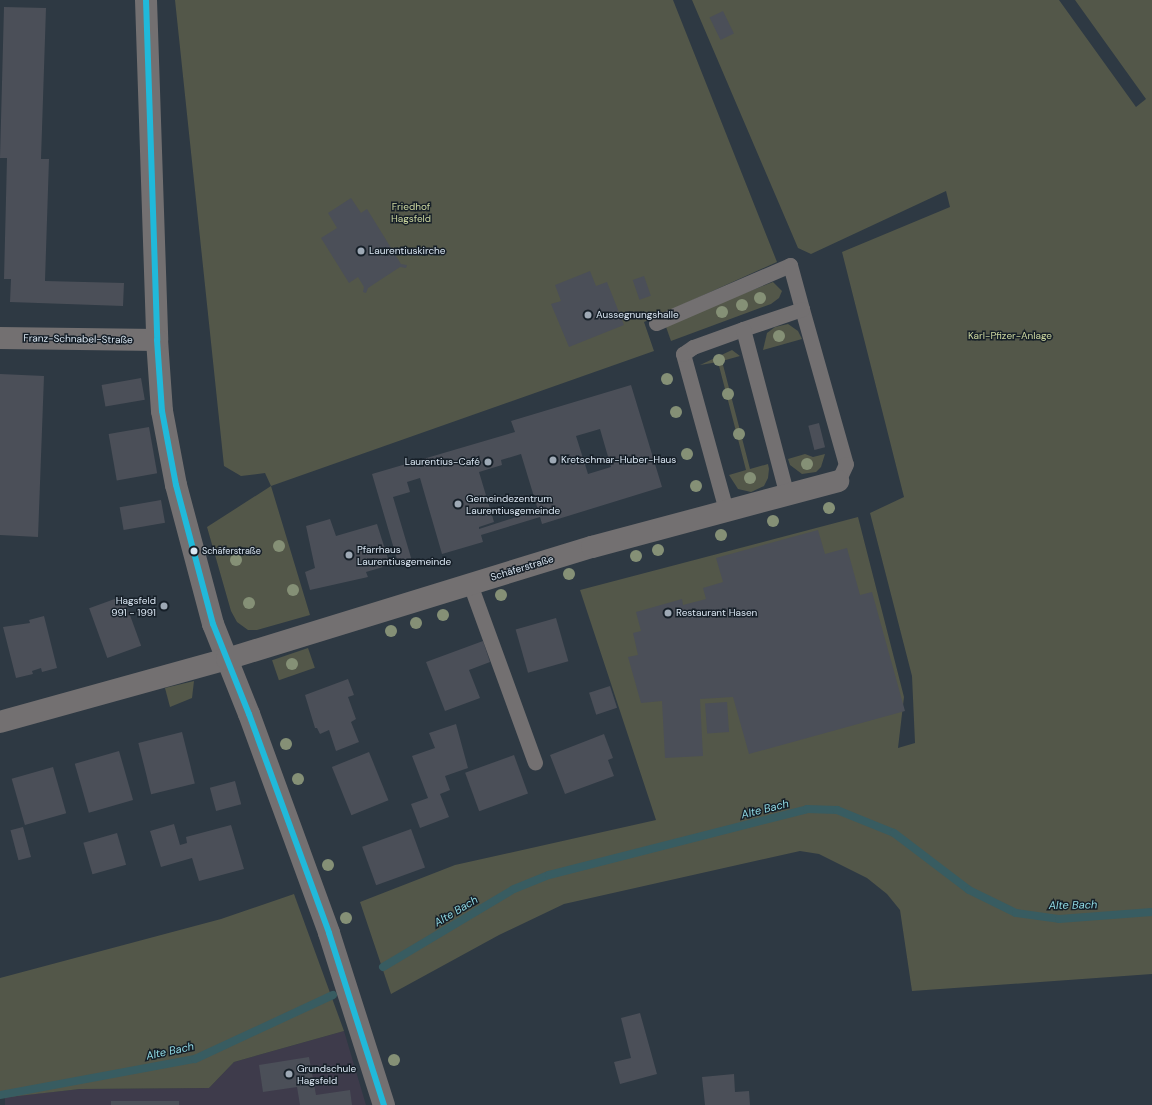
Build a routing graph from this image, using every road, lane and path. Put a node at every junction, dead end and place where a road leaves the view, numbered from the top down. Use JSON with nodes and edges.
{"nodes":[{"id":1,"x":146,"y":0,"type":"edge"},
{"id":2,"x":802,"y":309,"type":"junction"},
{"id":3,"x":656,"y":322,"type":"dead end"},
{"id":4,"x":743,"y":329,"type":"junction"},
{"id":5,"x":0,"y":338,"type":"edge"},
{"id":6,"x":156,"y":340,"type":"junction"},
{"id":7,"x":838,"y":481,"type":"joint"},
{"id":8,"x":787,"y":495,"type":"junction"},
{"id":9,"x":726,"y":510,"type":"junction"},
{"id":10,"x":470,"y":584,"type":"junction"},
{"id":11,"x":227,"y":659,"type":"junction"},
{"id":12,"x":0,"y":722,"type":"edge"},
{"id":13,"x":535,"y":764,"type":"dead end"},
{"id":14,"x":384,"y":1105,"type":"edge"}],
"edges":[{"from":1,"to":6,"type":"street"},
{"from":2,"to":3,"type":"lane"},
{"from":2,"to":4,"type":"lane"},
{"from":2,"to":7,"type":"lane"},
{"from":4,"to":8,"type":"lane"},
{"from":4,"to":9,"type":"lane"},
{"from":5,"to":6,"type":"street","name":"Franz-Schnabel-Straße"},
{"from":6,"to":11,"type":"street"},
{"from":7,"to":8,"type":"street","name":"Schäferstraße"},
{"from":8,"to":9,"type":"street","name":"Schäferstraße"},
{"from":9,"to":10,"type":"street","name":"Schäferstraße"},
{"from":10,"to":11,"type":"street","name":"Schäferstraße"},
{"from":10,"to":13,"type":"lane"},
{"from":11,"to":12,"type":"street","name":"Schäferstraße"},
{"from":11,"to":14,"type":"street"}]}
